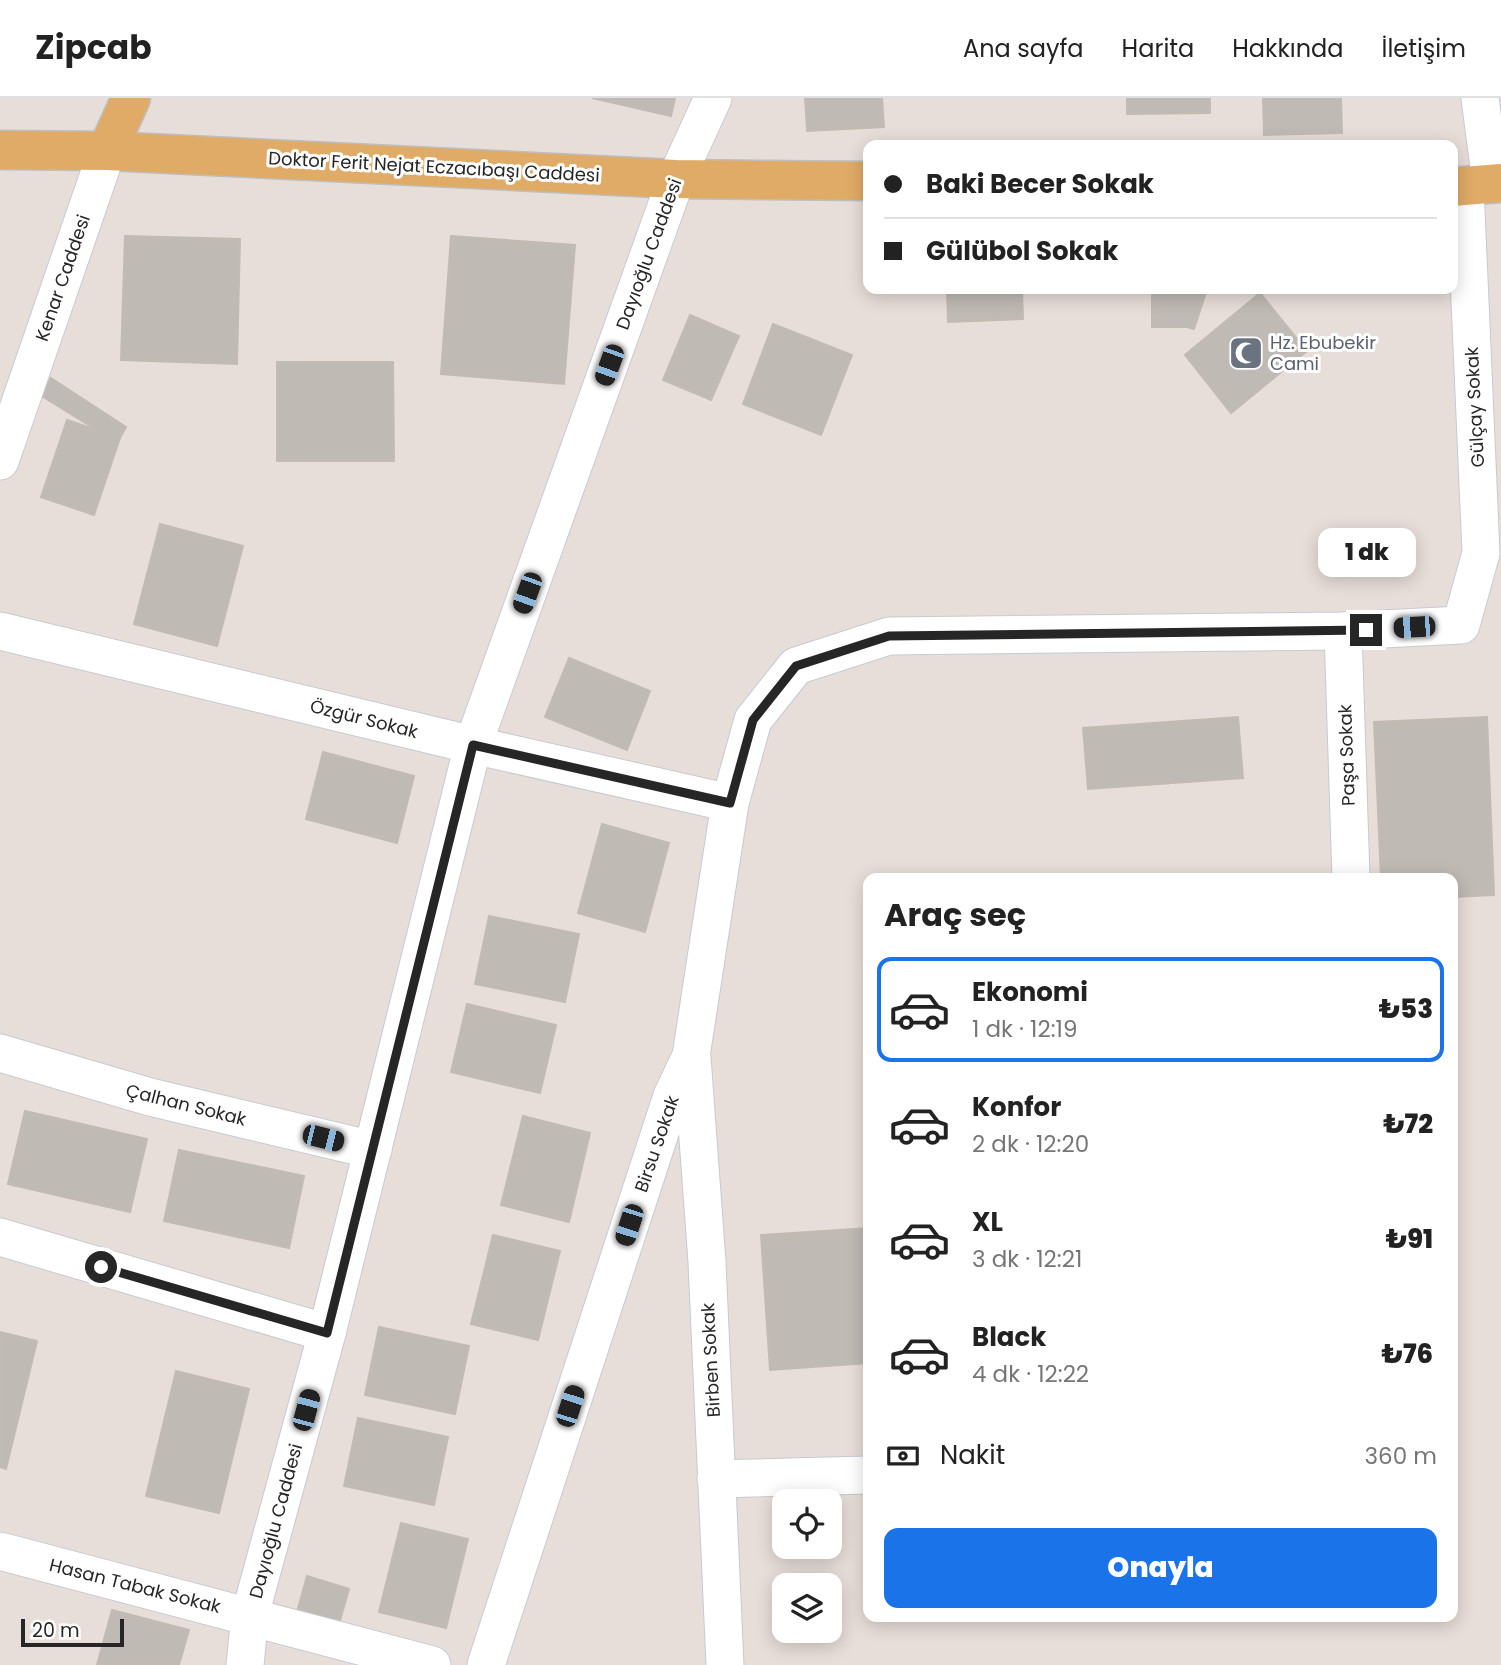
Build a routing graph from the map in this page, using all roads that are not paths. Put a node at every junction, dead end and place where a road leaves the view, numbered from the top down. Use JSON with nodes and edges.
{"nodes":[{"id":1,"x":131,"y":98,"type":"edge"},
{"id":2,"x":713,"y":98,"type":"edge"},
{"id":3,"x":1479,"y":98,"type":"edge"},
{"id":4,"x":0,"y":150,"type":"edge"},
{"id":5,"x":107,"y":151,"type":"junction"},
{"id":6,"x":676,"y":179,"type":"junction"},
{"id":7,"x":863,"y":181,"type":"edge"},
{"id":8,"x":1477,"y":185,"type":"edge"},
{"id":9,"x":0,"y":461,"type":"edge"},
{"id":10,"x":0,"y":631,"type":"edge"},
{"id":11,"x":1343,"y":631,"type":"junction"},
{"id":12,"x":473,"y":745,"type":"junction"},
{"id":13,"x":730,"y":803,"type":"junction"},
{"id":14,"x":1351,"y":873,"type":"edge"},
{"id":15,"x":0,"y":1054,"type":"edge"},
{"id":16,"x":691,"y":1056,"type":"junction"},
{"id":17,"x":373,"y":1150,"type":"junction"},
{"id":18,"x":0,"y":1237,"type":"edge"},
{"id":19,"x":327,"y":1333,"type":"junction"},
{"id":20,"x":863,"y":1475,"type":"edge"},
{"id":21,"x":716,"y":1479,"type":"junction"},
{"id":22,"x":0,"y":1551,"type":"edge"},
{"id":23,"x":250,"y":1615,"type":"junction"},
{"id":24,"x":245,"y":1665,"type":"edge"},
{"id":25,"x":432,"y":1665,"type":"edge"},
{"id":26,"x":486,"y":1665,"type":"edge"},
{"id":27,"x":725,"y":1665,"type":"edge"}],
"edges":[{"from":1,"to":5,"type":"main road","name":"Kenar Caddesi"},
{"from":2,"to":6,"type":"street","name":"Dayıoğlu Caddesi"},
{"from":3,"to":8,"type":"street","name":"Gülçay Sokak"},
{"from":4,"to":5,"type":"main road","name":"Doktor Ferit Nejat Eczacıbaşı Caddesi"},
{"from":5,"to":6,"type":"main road","name":"Doktor Ferit Nejat Eczacıbaşı Caddesi"},
{"from":5,"to":9,"type":"street","name":"Kenar Caddesi"},
{"from":6,"to":7,"type":"main road","name":"Doktor Ferit Nejat Eczacıbaşı Caddesi"},
{"from":6,"to":12,"type":"street","name":"Dayıoğlu Caddesi"},
{"from":8,"to":11,"type":"street","name":"Gülçay Sokak"},
{"from":10,"to":12,"type":"street","name":"Özgür Sokak"},
{"from":11,"to":13,"type":"street","name":"Birsu Sokak"},
{"from":11,"to":14,"type":"street","name":"Paşa Sokak"},
{"from":12,"to":13,"type":"street","name":"Özgür Sokak"},
{"from":12,"to":17,"type":"street","name":"Dayıoğlu Caddesi"},
{"from":13,"to":16,"type":"street","name":"Birsu Sokak"},
{"from":15,"to":17,"type":"street","name":"Çalhan Sokak"},
{"from":16,"to":21,"type":"street","name":"Birben Sokak"},
{"from":16,"to":26,"type":"street","name":"Birsu Sokak"},
{"from":17,"to":19,"type":"street","name":"Dayıoğlu Caddesi"},
{"from":18,"to":19,"type":"street"},
{"from":19,"to":23,"type":"street","name":"Dayıoğlu Caddesi"},
{"from":20,"to":21,"type":"street"},
{"from":21,"to":27,"type":"street","name":"Birben Sokak"},
{"from":22,"to":23,"type":"street","name":"Hasan Tabak Sokak"},
{"from":23,"to":24,"type":"street","name":"Dayıoğlu Caddesi"},
{"from":23,"to":25,"type":"street","name":"Hasan Tabak Sokak"}]}
